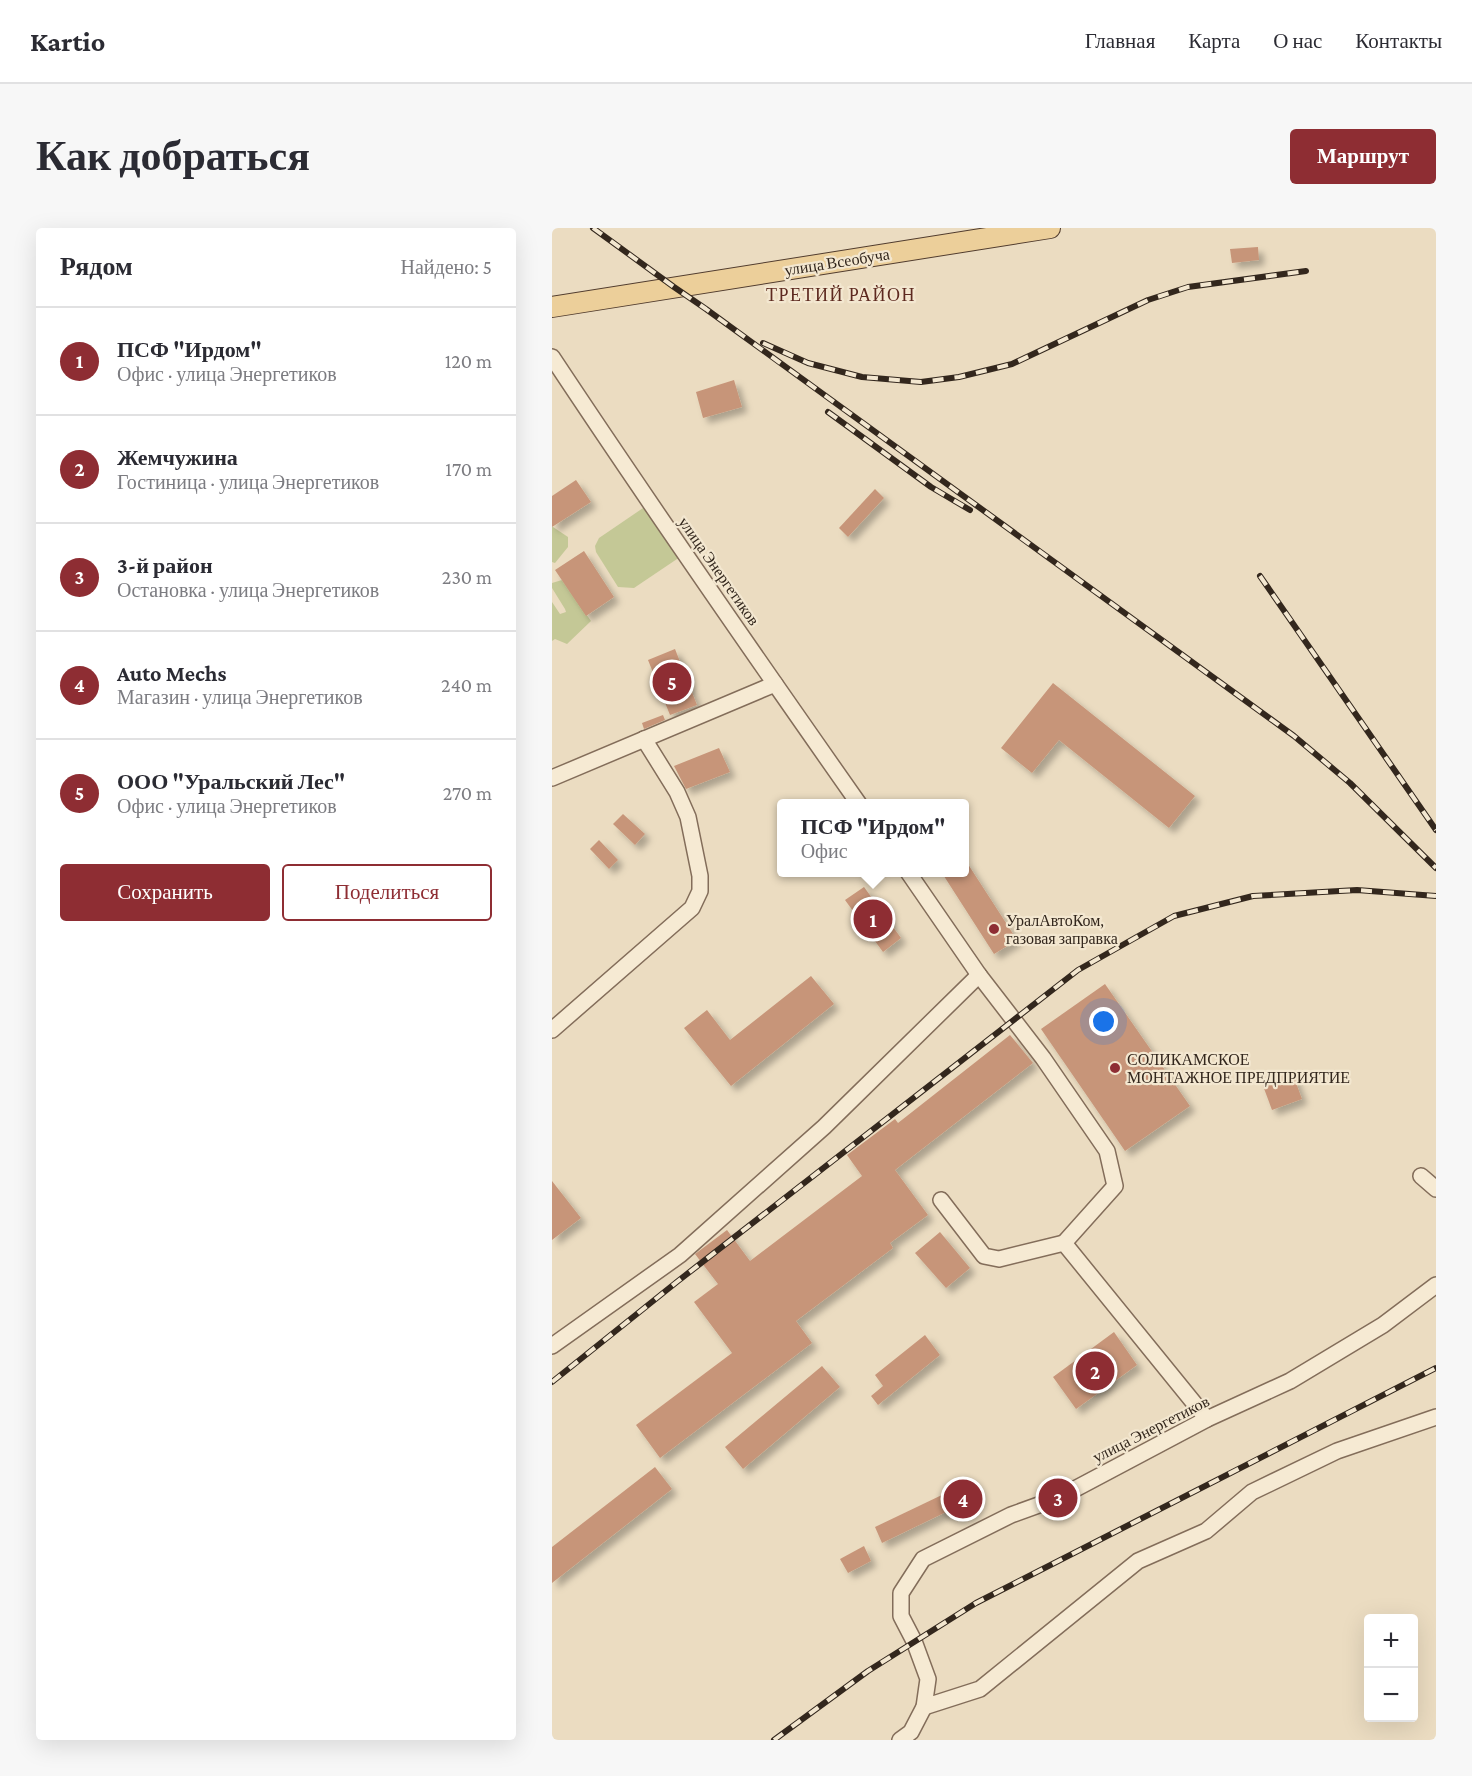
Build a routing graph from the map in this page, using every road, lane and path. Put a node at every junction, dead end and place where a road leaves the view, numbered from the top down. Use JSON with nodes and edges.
{"nodes":[{"id":1,"x":1050,"y":228,"type":"edge"},
{"id":2,"x":552,"y":307,"type":"edge"},
{"id":3,"x":552,"y":357,"type":"edge"},
{"id":4,"x":775,"y":684,"type":"junction"},
{"id":5,"x":644,"y":739,"type":"junction"},
{"id":6,"x":552,"y":778,"type":"edge"},
{"id":7,"x":856,"y":799,"type":"edge"},
{"id":8,"x":911,"y":877,"type":"edge"},
{"id":9,"x":979,"y":975,"type":"junction"},
{"id":10,"x":552,"y":1030,"type":"edge"},
{"id":11,"x":1421,"y":1176,"type":"dead end"},
{"id":12,"x":1436,"y":1190,"type":"edge"},
{"id":13,"x":941,"y":1200,"type":"dead end"},
{"id":14,"x":1064,"y":1243,"type":"junction"},
{"id":15,"x":1436,"y":1285,"type":"edge"},
{"id":16,"x":552,"y":1347,"type":"edge"},
{"id":17,"x":1436,"y":1417,"type":"edge"},
{"id":18,"x":1207,"y":1419,"type":"junction"},
{"id":19,"x":924,"y":1707,"type":"junction"},
{"id":20,"x":900,"y":1740,"type":"edge"}],
"edges":[{"from":1,"to":2,"type":"main road","name":"улица Всеобуча"},
{"from":3,"to":4,"type":"street","name":"улица Энергетиков"},
{"from":4,"to":5,"type":"street"},
{"from":4,"to":7,"type":"street","name":"улица Энергетиков"},
{"from":5,"to":6,"type":"street"},
{"from":5,"to":10,"type":"street"},
{"from":8,"to":9,"type":"street"},
{"from":9,"to":14,"type":"street"},
{"from":9,"to":16,"type":"street"},
{"from":11,"to":12,"type":"street"},
{"from":13,"to":14,"type":"street"},
{"from":14,"to":18,"type":"street"},
{"from":15,"to":18,"type":"street","name":"улица Энергетиков"},
{"from":17,"to":19,"type":"street"},
{"from":18,"to":19,"type":"street","name":"улица Энергетиков"},
{"from":19,"to":20,"type":"street","name":"улица Энергетиков"}]}
